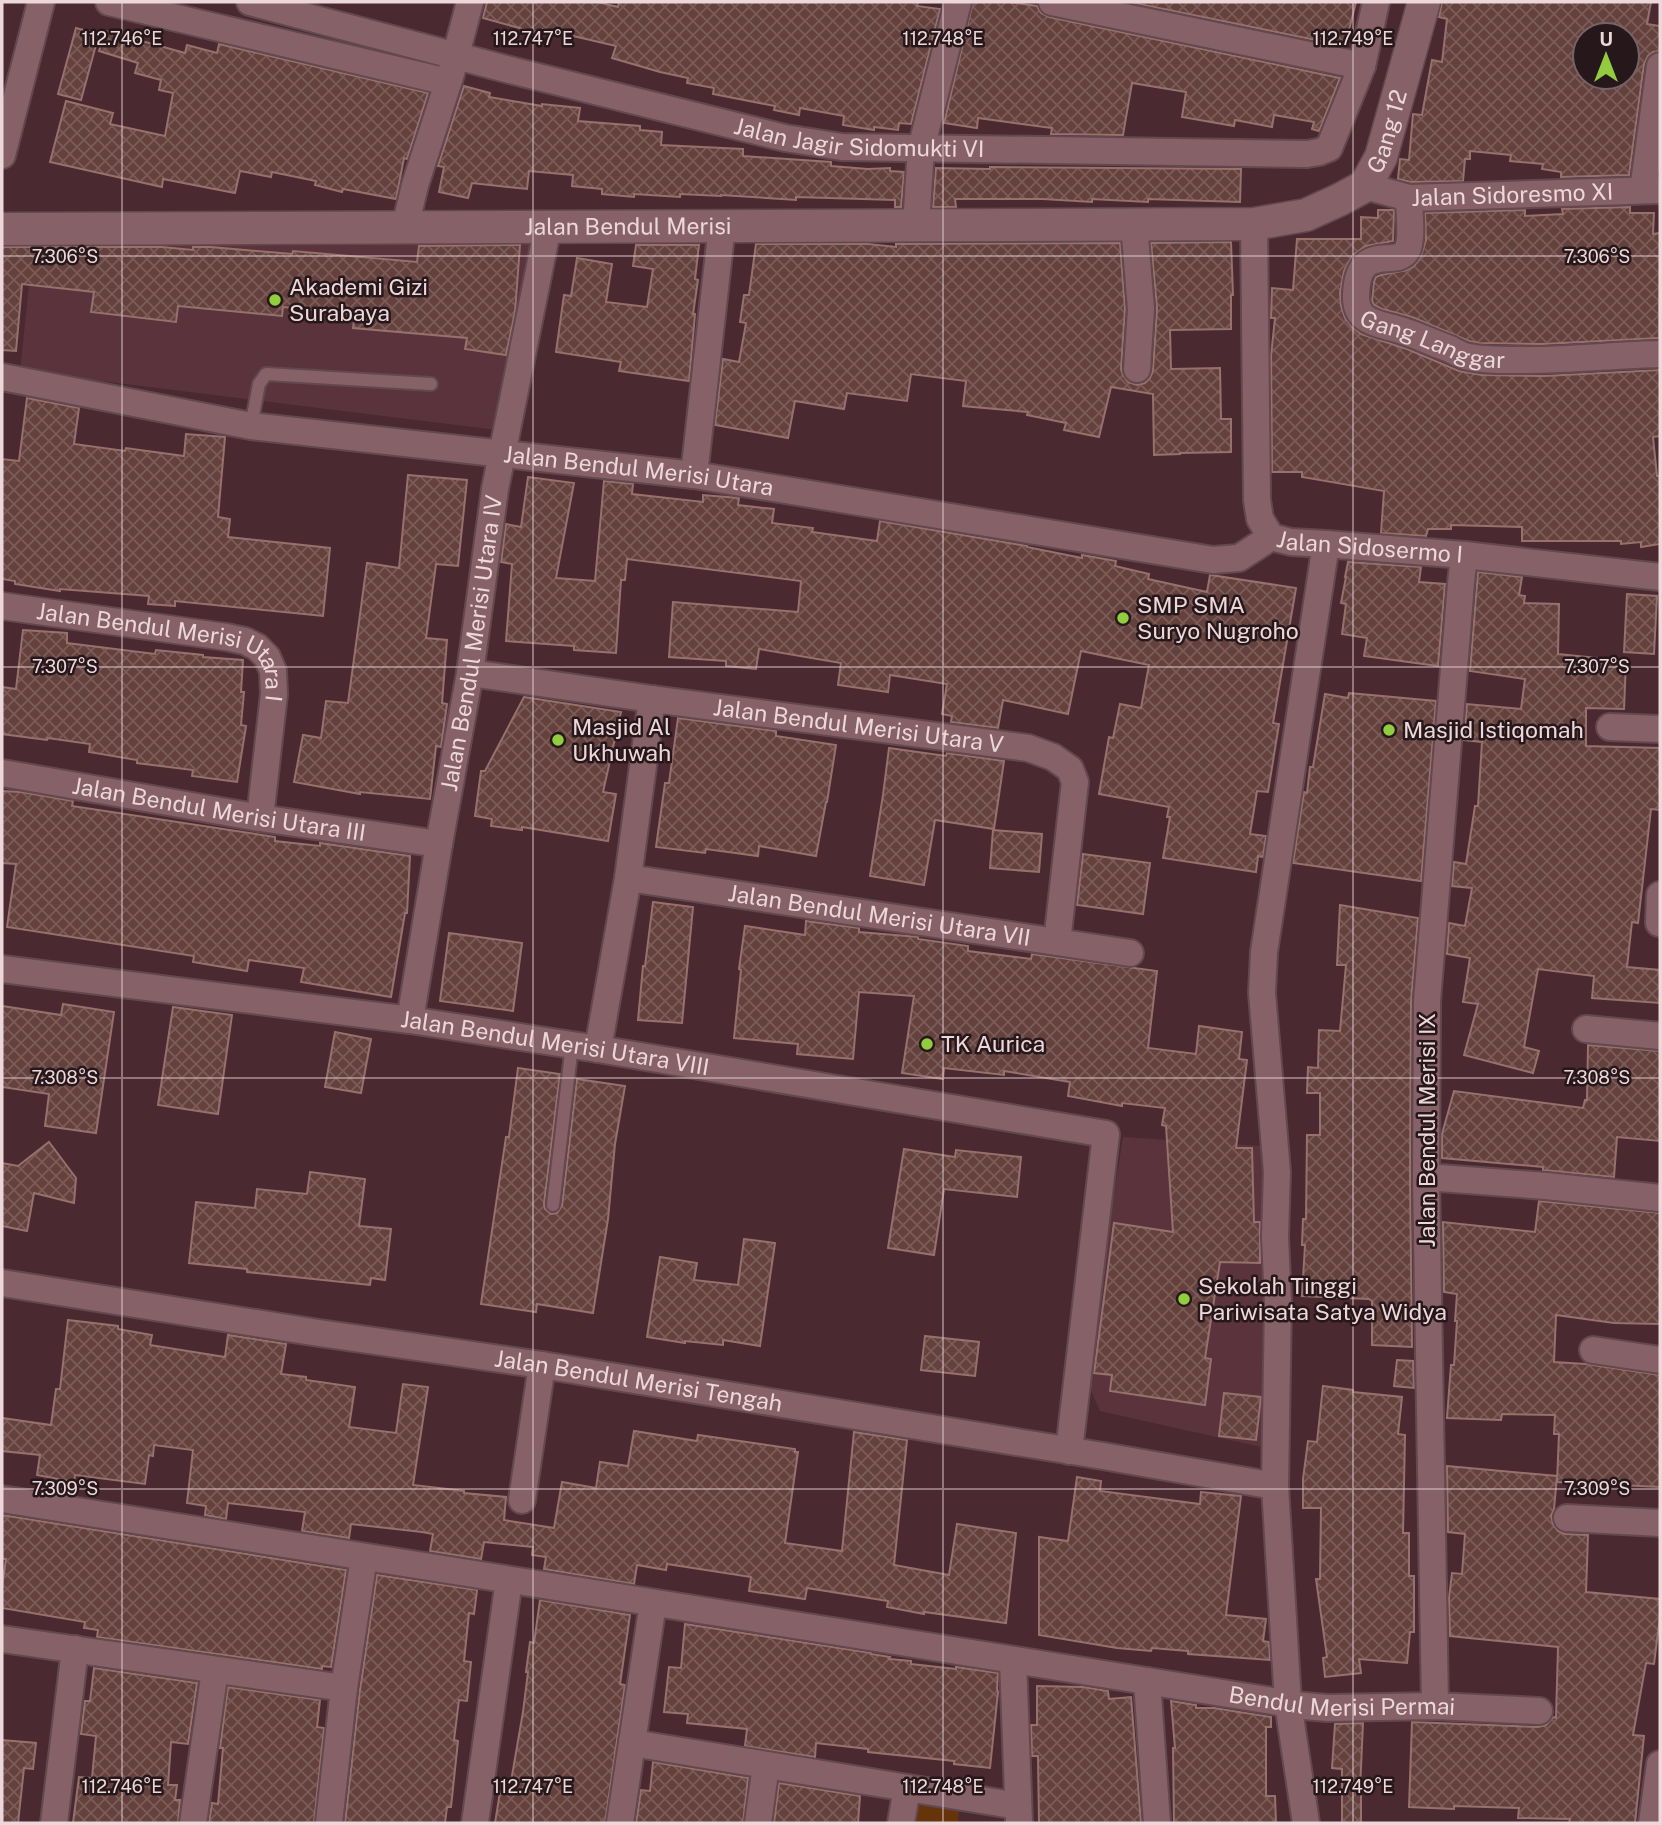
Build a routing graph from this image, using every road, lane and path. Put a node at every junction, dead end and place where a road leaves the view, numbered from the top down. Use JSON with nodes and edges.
{"nodes":[{"id":1,"x":41,"y":2,"type":"edge"},
{"id":2,"x":109,"y":2,"type":"edge"},
{"id":3,"x":250,"y":2,"type":"edge"},
{"id":4,"x":470,"y":2,"type":"edge"},
{"id":5,"x":958,"y":2,"type":"edge"},
{"id":6,"x":1052,"y":2,"type":"edge"},
{"id":7,"x":1376,"y":2,"type":"edge"},
{"id":8,"x":1424,"y":2,"type":"edge"},
{"id":9,"x":1362,"y":66,"type":"junction"},
{"id":10,"x":1660,"y":66,"type":"edge"},
{"id":11,"x":452,"y":69,"type":"junction"},
{"id":12,"x":2,"y":155,"type":"edge"},
{"id":13,"x":920,"y":161,"type":"junction"},
{"id":14,"x":1365,"y":186,"type":"junction"},
{"id":15,"x":1652,"y":190,"type":"edge"},
{"id":16,"x":1409,"y":198,"type":"junction"},
{"id":17,"x":1134,"y":224,"type":"junction"},
{"id":18,"x":1254,"y":224,"type":"junction"},
{"id":19,"x":916,"y":225,"type":"junction"},
{"id":20,"x":548,"y":226,"type":"junction"},
{"id":21,"x":722,"y":226,"type":"junction"},
{"id":22,"x":405,"y":227,"type":"junction"},
{"id":23,"x":2,"y":229,"type":"edge"},
{"id":24,"x":1660,"y":354,"type":"edge"},
{"id":25,"x":1138,"y":369,"type":"dead end"},
{"id":26,"x":2,"y":377,"type":"edge"},
{"id":27,"x":431,"y":384,"type":"dead end"},
{"id":28,"x":251,"y":426,"type":"junction"},
{"id":29,"x":502,"y":453,"type":"junction"},
{"id":30,"x":694,"y":475,"type":"junction"},
{"id":31,"x":1271,"y":537,"type":"junction"},
{"id":32,"x":1326,"y":544,"type":"junction"},
{"id":33,"x":1465,"y":555,"type":"junction"},
{"id":34,"x":1660,"y":577,"type":"edge"},
{"id":35,"x":2,"y":606,"type":"edge"},
{"id":36,"x":470,"y":673,"type":"junction"},
{"id":37,"x":652,"y":699,"type":"junction"},
{"id":38,"x":1610,"y":727,"type":"dead end"},
{"id":39,"x":1660,"y":729,"type":"edge"},
{"id":40,"x":2,"y":773,"type":"edge"},
{"id":41,"x":260,"y":818,"type":"junction"},
{"id":42,"x":439,"y":844,"type":"junction"},
{"id":43,"x":628,"y":878,"type":"junction"},
{"id":44,"x":1660,"y":895,"type":"edge"},
{"id":45,"x":1659,"y":923,"type":"edge"},
{"id":46,"x":1057,"y":942,"type":"junction"},
{"id":47,"x":1130,"y":953,"type":"dead end"},
{"id":48,"x":2,"y":969,"type":"edge"},
{"id":49,"x":410,"y":1020,"type":"junction"},
{"id":50,"x":1586,"y":1029,"type":"dead end"},
{"id":51,"x":1660,"y":1036,"type":"edge"},
{"id":52,"x":585,"y":1047,"type":"junction"},
{"id":53,"x":1426,"y":1177,"type":"junction"},
{"id":54,"x":1660,"y":1198,"type":"edge"},
{"id":55,"x":553,"y":1205,"type":"dead end"},
{"id":56,"x":2,"y":1283,"type":"edge"},
{"id":57,"x":1592,"y":1350,"type":"dead end"},
{"id":58,"x":1660,"y":1360,"type":"edge"},
{"id":59,"x":542,"y":1365,"type":"junction"},
{"id":60,"x":1069,"y":1451,"type":"junction"},
{"id":61,"x":1275,"y":1486,"type":"junction"},
{"id":62,"x":2,"y":1499,"type":"edge"},
{"id":63,"x":522,"y":1500,"type":"dead end"},
{"id":64,"x":1567,"y":1518,"type":"dead end"},
{"id":65,"x":1660,"y":1523,"type":"edge"},
{"id":66,"x":364,"y":1557,"type":"junction"},
{"id":67,"x":509,"y":1580,"type":"junction"},
{"id":68,"x":653,"y":1603,"type":"junction"},
{"id":69,"x":2,"y":1639,"type":"edge"},
{"id":70,"x":75,"y":1649,"type":"junction"},
{"id":71,"x":1013,"y":1660,"type":"junction"},
{"id":72,"x":215,"y":1670,"type":"junction"},
{"id":73,"x":1147,"y":1681,"type":"junction"},
{"id":74,"x":344,"y":1688,"type":"junction"},
{"id":75,"x":1308,"y":1706,"type":"junction"},
{"id":76,"x":1434,"y":1706,"type":"junction"},
{"id":77,"x":1539,"y":1711,"type":"dead end"},
{"id":78,"x":632,"y":1743,"type":"junction"},
{"id":79,"x":1660,"y":1764,"type":"edge"},
{"id":80,"x":766,"y":1765,"type":"junction"},
{"id":81,"x":907,"y":1787,"type":"junction"},
{"id":82,"x":1019,"y":1814,"type":"edge"},
{"id":83,"x":54,"y":1823,"type":"edge"},
{"id":84,"x":193,"y":1823,"type":"edge"},
{"id":85,"x":328,"y":1823,"type":"edge"},
{"id":86,"x":475,"y":1823,"type":"edge"},
{"id":87,"x":620,"y":1823,"type":"edge"},
{"id":88,"x":758,"y":1823,"type":"edge"},
{"id":89,"x":901,"y":1823,"type":"edge"},
{"id":90,"x":1157,"y":1823,"type":"edge"},
{"id":91,"x":1306,"y":1823,"type":"edge"},
{"id":92,"x":1652,"y":1823,"type":"edge"}],
"edges":[{"from":1,"to":12,"type":"street"},
{"from":2,"to":11,"type":"street"},
{"from":3,"to":11,"type":"street","name":"Jalan Jagir Sidomukti VI"},
{"from":4,"to":11,"type":"street"},
{"from":5,"to":13,"type":"street"},
{"from":6,"to":9,"type":"street"},
{"from":7,"to":9,"type":"street","name":"Jalan Jagir Sidomukti VI"},
{"from":8,"to":14,"type":"street","name":"Gang 12"},
{"from":9,"to":13,"type":"street","name":"Jalan Jagir Sidomukti VI"},
{"from":10,"to":15,"type":"street"},
{"from":11,"to":13,"type":"street","name":"Jalan Jagir Sidomukti VI"},
{"from":11,"to":22,"type":"street"},
{"from":13,"to":19,"type":"street"},
{"from":14,"to":16,"type":"street","name":"Jalan Sidoresmo XI"},
{"from":14,"to":18,"type":"street","name":"Gang 12"},
{"from":15,"to":16,"type":"street","name":"Jalan Sidoresmo XI"},
{"from":16,"to":24,"type":"street","name":"Gang Langgar"},
{"from":17,"to":18,"type":"street","name":"Jalan Bendul Merisi"},
{"from":17,"to":19,"type":"street","name":"Jalan Bendul Merisi"},
{"from":17,"to":25,"type":"street"},
{"from":18,"to":31,"type":"street","name":"Jalan Sidosermo I"},
{"from":19,"to":21,"type":"street","name":"Jalan Bendul Merisi"},
{"from":20,"to":21,"type":"street","name":"Jalan Bendul Merisi"},
{"from":20,"to":22,"type":"street","name":"Jalan Bendul Merisi"},
{"from":20,"to":29,"type":"street","name":"Jalan Bendul Merisi Utara IV"},
{"from":21,"to":30,"type":"street"},
{"from":22,"to":23,"type":"street","name":"Jalan Bendul Merisi"},
{"from":26,"to":28,"type":"street","name":"Jalan Bendul Merisi Utara"},
{"from":27,"to":28,"type":"lane"},
{"from":28,"to":29,"type":"street","name":"Jalan Bendul Merisi Utara"},
{"from":29,"to":30,"type":"street","name":"Jalan Bendul Merisi Utara"},
{"from":29,"to":36,"type":"street","name":"Jalan Bendul Merisi Utara IV"},
{"from":30,"to":31,"type":"street","name":"Jalan Bendul Merisi Utara"},
{"from":31,"to":32,"type":"street","name":"Jalan Sidosermo I"},
{"from":32,"to":33,"type":"street","name":"Jalan Sidosermo I"},
{"from":32,"to":61,"type":"street"},
{"from":33,"to":34,"type":"street","name":"Jalan Sidosermo I"},
{"from":33,"to":53,"type":"street","name":"Jalan Bendul Merisi IX"},
{"from":35,"to":41,"type":"street","name":"Jalan Bendul Merisi Utara I"},
{"from":36,"to":37,"type":"street","name":"Jalan Bendul Merisi Utara V"},
{"from":36,"to":42,"type":"street","name":"Jalan Bendul Merisi Utara IV"},
{"from":37,"to":43,"type":"street"},
{"from":37,"to":46,"type":"street","name":"Jalan Bendul Merisi Utara V"},
{"from":38,"to":39,"type":"street"},
{"from":40,"to":41,"type":"street","name":"Jalan Bendul Merisi Utara III"},
{"from":41,"to":42,"type":"street","name":"Jalan Bendul Merisi Utara III"},
{"from":42,"to":49,"type":"street","name":"Jalan Bendul Merisi Utara IV"},
{"from":43,"to":46,"type":"street","name":"Jalan Bendul Merisi Utara VII"},
{"from":43,"to":52,"type":"street"},
{"from":44,"to":45,"type":"street"},
{"from":46,"to":47,"type":"street","name":"Jalan Bendul Merisi Utara VII"},
{"from":48,"to":49,"type":"street","name":"Jalan Bendul Merisi Utara VIII"},
{"from":49,"to":52,"type":"street","name":"Jalan Bendul Merisi Utara VIII"},
{"from":50,"to":51,"type":"street"},
{"from":52,"to":55,"type":"lane"},
{"from":52,"to":60,"type":"street","name":"Jalan Bendul Merisi Utara VIII"},
{"from":53,"to":54,"type":"street"},
{"from":53,"to":76,"type":"street","name":"Jalan Bendul Merisi IX"},
{"from":56,"to":59,"type":"street","name":"Jalan Bendul Merisi Tengah"},
{"from":57,"to":58,"type":"street"},
{"from":59,"to":60,"type":"street","name":"Jalan Bendul Merisi Tengah"},
{"from":59,"to":63,"type":"street"},
{"from":60,"to":61,"type":"street","name":"Jalan Bendul Merisi Tengah"},
{"from":61,"to":75,"type":"street"},
{"from":62,"to":66,"type":"street","name":"Bendul Merisi Permai"},
{"from":64,"to":65,"type":"street"},
{"from":66,"to":67,"type":"street","name":"Bendul Merisi Permai"},
{"from":66,"to":74,"type":"street"},
{"from":67,"to":68,"type":"street","name":"Bendul Merisi Permai"},
{"from":67,"to":86,"type":"street"},
{"from":68,"to":71,"type":"street","name":"Bendul Merisi Permai"},
{"from":68,"to":78,"type":"street"},
{"from":69,"to":70,"type":"street"},
{"from":70,"to":72,"type":"street"},
{"from":70,"to":83,"type":"street"},
{"from":71,"to":73,"type":"street","name":"Bendul Merisi Permai"},
{"from":71,"to":82,"type":"street"},
{"from":72,"to":74,"type":"street"},
{"from":72,"to":84,"type":"street"},
{"from":73,"to":75,"type":"street","name":"Bendul Merisi Permai"},
{"from":73,"to":90,"type":"street"},
{"from":74,"to":85,"type":"street"},
{"from":75,"to":76,"type":"street","name":"Bendul Merisi Permai"},
{"from":75,"to":91,"type":"street"},
{"from":76,"to":77,"type":"street","name":"Bendul Merisi Permai"},
{"from":78,"to":80,"type":"street"},
{"from":78,"to":87,"type":"street"},
{"from":79,"to":92,"type":"street"},
{"from":80,"to":81,"type":"street"},
{"from":80,"to":88,"type":"street"},
{"from":81,"to":82,"type":"street"},
{"from":81,"to":89,"type":"street"}]}
